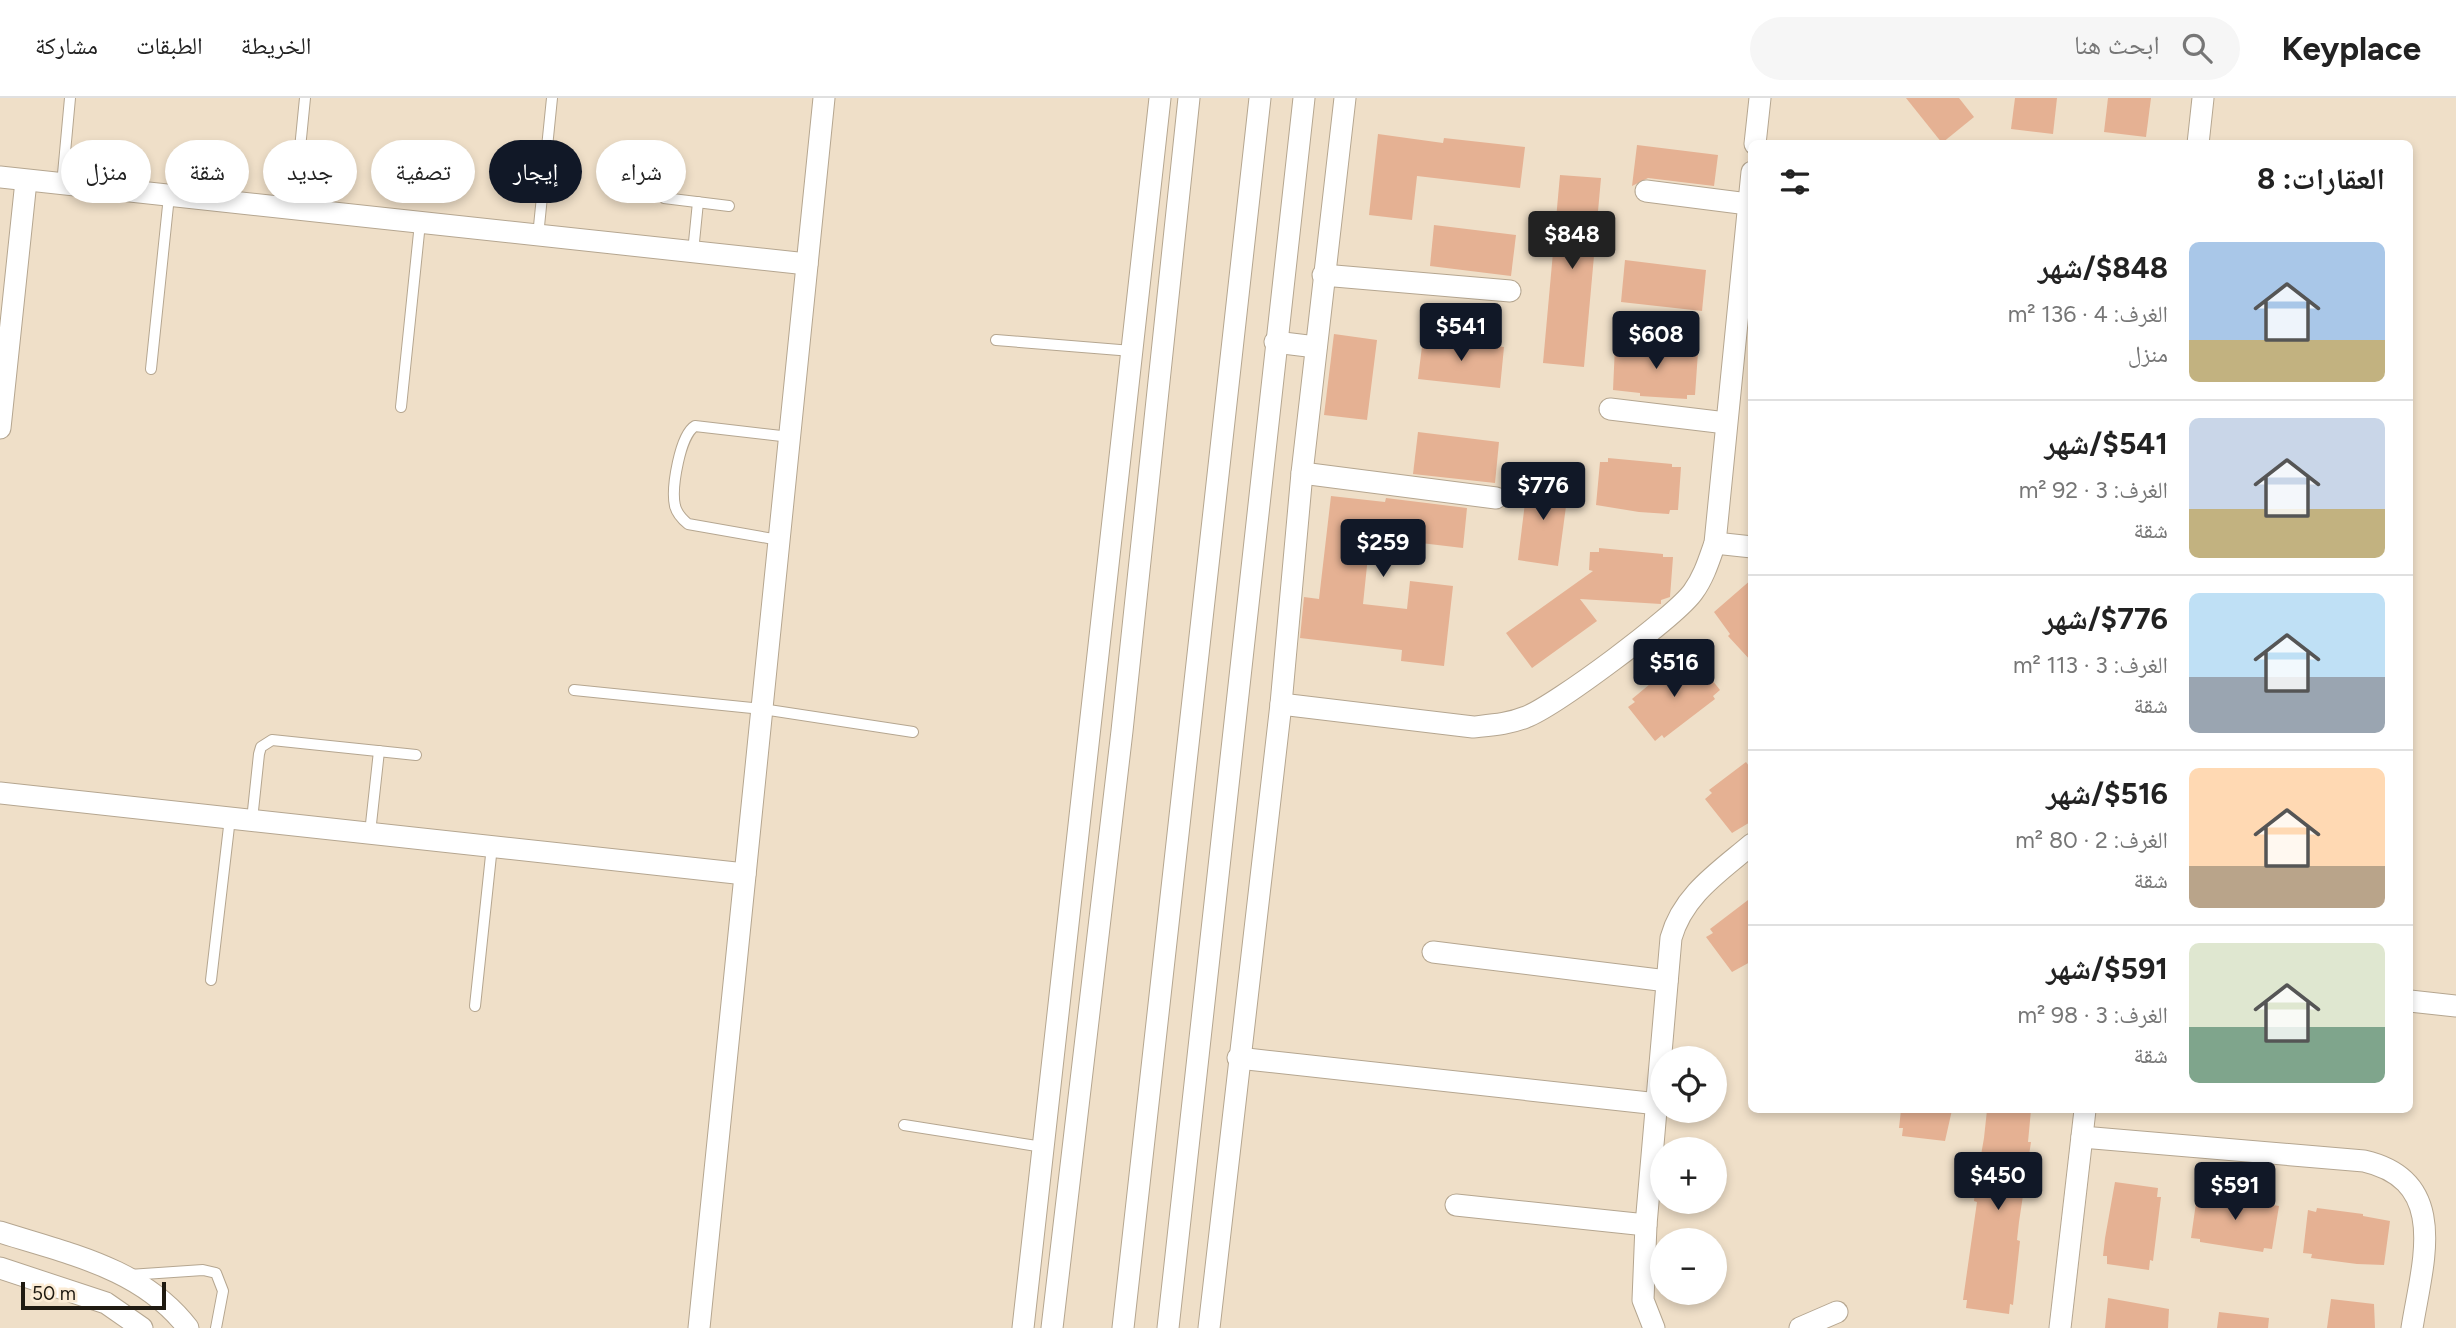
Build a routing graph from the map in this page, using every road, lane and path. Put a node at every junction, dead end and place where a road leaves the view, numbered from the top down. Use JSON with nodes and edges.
{"nodes":[{"id":1,"x":70,"y":98,"type":"edge"},
{"id":2,"x":305,"y":98,"type":"edge"},
{"id":3,"x":552,"y":98,"type":"edge"},
{"id":4,"x":824,"y":98,"type":"edge"},
{"id":5,"x":1160,"y":98,"type":"edge"},
{"id":6,"x":1189,"y":98,"type":"edge"},
{"id":7,"x":1260,"y":98,"type":"edge"},
{"id":8,"x":1304,"y":98,"type":"edge"},
{"id":9,"x":1345,"y":98,"type":"edge"},
{"id":10,"x":1760,"y":98,"type":"edge"},
{"id":11,"x":2203,"y":98,"type":"edge"},
{"id":12,"x":66,"y":140,"type":"edge"},
{"id":13,"x":1755,"y":140,"type":"edge"},
{"id":14,"x":2198,"y":140,"type":"edge"},
{"id":15,"x":0,"y":177,"type":"edge"},
{"id":16,"x":26,"y":181,"type":"junction"},
{"id":17,"x":61,"y":185,"type":"edge"},
{"id":18,"x":1646,"y":191,"type":"dead end"},
{"id":19,"x":686,"y":201,"type":"edge"},
{"id":20,"x":698,"y":202,"type":"junction"},
{"id":21,"x":168,"y":203,"type":"edge"},
{"id":22,"x":236,"y":203,"type":"edge"},
{"id":23,"x":1748,"y":204,"type":"joint"},
{"id":24,"x":729,"y":206,"type":"dead end"},
{"id":25,"x":294,"y":209,"type":"junction"},
{"id":26,"x":419,"y":223,"type":"junction"},
{"id":27,"x":538,"y":236,"type":"junction"},
{"id":28,"x":694,"y":252,"type":"junction"},
{"id":29,"x":807,"y":264,"type":"junction"},
{"id":30,"x":1323,"y":275,"type":"junction"},
{"id":31,"x":1510,"y":291,"type":"dead end"},
{"id":32,"x":1745,"y":314,"type":"edge"},
{"id":33,"x":996,"y":340,"type":"dead end"},
{"id":34,"x":1275,"y":342,"type":"junction"},
{"id":35,"x":1316,"y":347,"type":"junction"},
{"id":36,"x":1132,"y":351,"type":"junction"},
{"id":37,"x":151,"y":369,"type":"dead end"},
{"id":38,"x":401,"y":407,"type":"dead end"},
{"id":39,"x":1610,"y":410,"type":"dead end"},
{"id":40,"x":1726,"y":423,"type":"junction"},
{"id":41,"x":0,"y":428,"type":"edge"},
{"id":42,"x":790,"y":438,"type":"junction"},
{"id":43,"x":1302,"y":473,"type":"junction"},
{"id":44,"x":1496,"y":498,"type":"dead end"},
{"id":45,"x":779,"y":540,"type":"junction"},
{"id":46,"x":1715,"y":543,"type":"junction"},
{"id":47,"x":1748,"y":547,"type":"edge"},
{"id":48,"x":574,"y":690,"type":"dead end"},
{"id":49,"x":1281,"y":704,"type":"junction"},
{"id":50,"x":762,"y":709,"type":"junction"},
{"id":51,"x":1090,"y":727,"type":"junction"},
{"id":52,"x":1122,"y":731,"type":"junction"},
{"id":53,"x":913,"y":732,"type":"dead end"},
{"id":54,"x":379,"y":751,"type":"junction"},
{"id":55,"x":416,"y":755,"type":"dead end"},
{"id":56,"x":0,"y":793,"type":"edge"},
{"id":57,"x":230,"y":818,"type":"junction"},
{"id":58,"x":252,"y":820,"type":"junction"},
{"id":59,"x":370,"y":833,"type":"junction"},
{"id":60,"x":492,"y":846,"type":"junction"},
{"id":61,"x":1748,"y":848,"type":"edge"},
{"id":62,"x":746,"y":874,"type":"junction"},
{"id":63,"x":1433,"y":952,"type":"dead end"},
{"id":64,"x":211,"y":980,"type":"dead end"},
{"id":65,"x":1667,"y":981,"type":"junction"},
{"id":66,"x":2413,"y":1001,"type":"edge"},
{"id":67,"x":475,"y":1006,"type":"dead end"},
{"id":68,"x":2456,"y":1006,"type":"edge"},
{"id":69,"x":1662,"y":1046,"type":"edge"},
{"id":70,"x":1238,"y":1058,"type":"junction"},
{"id":71,"x":1650,"y":1103,"type":"edge"},
{"id":72,"x":2085,"y":1113,"type":"edge"},
{"id":73,"x":1656,"y":1123,"type":"edge"},
{"id":74,"x":904,"y":1125,"type":"dead end"},
{"id":75,"x":2082,"y":1137,"type":"junction"},
{"id":76,"x":1043,"y":1147,"type":"junction"},
{"id":77,"x":1456,"y":1205,"type":"dead end"},
{"id":78,"x":1646,"y":1225,"type":"junction"},
{"id":79,"x":0,"y":1232,"type":"edge"},
{"id":80,"x":0,"y":1268,"type":"edge"},
{"id":81,"x":126,"y":1275,"type":"junction"},
{"id":82,"x":1837,"y":1312,"type":"dead end"},
{"id":83,"x":142,"y":1328,"type":"edge"},
{"id":84,"x":188,"y":1328,"type":"edge"},
{"id":85,"x":216,"y":1328,"type":"edge"},
{"id":86,"x":699,"y":1328,"type":"edge"},
{"id":87,"x":1023,"y":1328,"type":"edge"},
{"id":88,"x":1052,"y":1328,"type":"edge"},
{"id":89,"x":1123,"y":1328,"type":"edge"},
{"id":90,"x":1168,"y":1328,"type":"edge"},
{"id":91,"x":1209,"y":1328,"type":"edge"},
{"id":92,"x":1654,"y":1328,"type":"edge"},
{"id":93,"x":1800,"y":1328,"type":"edge"},
{"id":94,"x":2060,"y":1328,"type":"edge"},
{"id":95,"x":2412,"y":1328,"type":"edge"}],
"edges":[{"from":1,"to":12,"type":"lane"},
{"from":2,"to":25,"type":"lane"},
{"from":3,"to":27,"type":"lane"},
{"from":4,"to":29,"type":"street"},
{"from":5,"to":36,"type":"street"},
{"from":6,"to":52,"type":"street"},
{"from":7,"to":89,"type":"street"},
{"from":8,"to":34,"type":"street"},
{"from":9,"to":30,"type":"street"},
{"from":10,"to":13,"type":"street"},
{"from":11,"to":14,"type":"street"},
{"from":15,"to":16,"type":"street"},
{"from":16,"to":17,"type":"street"},
{"from":16,"to":41,"type":"street"},
{"from":18,"to":23,"type":"street"},
{"from":19,"to":20,"type":"lane"},
{"from":20,"to":24,"type":"lane"},
{"from":20,"to":28,"type":"lane"},
{"from":21,"to":37,"type":"lane"},
{"from":22,"to":25,"type":"street"},
{"from":23,"to":32,"type":"street"},
{"from":25,"to":26,"type":"street"},
{"from":26,"to":27,"type":"street"},
{"from":26,"to":38,"type":"lane"},
{"from":27,"to":28,"type":"street"},
{"from":28,"to":29,"type":"street"},
{"from":29,"to":42,"type":"street"},
{"from":30,"to":31,"type":"street"},
{"from":30,"to":35,"type":"street"},
{"from":32,"to":40,"type":"street"},
{"from":33,"to":36,"type":"lane"},
{"from":34,"to":35,"type":"street"},
{"from":34,"to":90,"type":"street"},
{"from":35,"to":43,"type":"street"},
{"from":36,"to":51,"type":"street"},
{"from":39,"to":40,"type":"street"},
{"from":40,"to":46,"type":"street"},
{"from":42,"to":45,"type":"street"},
{"from":42,"to":45,"type":"lane"},
{"from":43,"to":44,"type":"street"},
{"from":43,"to":49,"type":"street"},
{"from":45,"to":50,"type":"street"},
{"from":46,"to":47,"type":"street"},
{"from":46,"to":49,"type":"street"},
{"from":48,"to":50,"type":"lane"},
{"from":49,"to":70,"type":"street"},
{"from":50,"to":53,"type":"lane"},
{"from":50,"to":62,"type":"street"},
{"from":51,"to":52,"type":"street"},
{"from":51,"to":76,"type":"street"},
{"from":52,"to":88,"type":"street"},
{"from":54,"to":55,"type":"lane"},
{"from":54,"to":58,"type":"lane"},
{"from":54,"to":59,"type":"lane"},
{"from":56,"to":57,"type":"street"},
{"from":57,"to":58,"type":"street"},
{"from":57,"to":64,"type":"lane"},
{"from":58,"to":59,"type":"street"},
{"from":59,"to":60,"type":"street"},
{"from":60,"to":62,"type":"street"},
{"from":60,"to":67,"type":"lane"},
{"from":61,"to":65,"type":"street"},
{"from":62,"to":86,"type":"street"},
{"from":63,"to":65,"type":"street"},
{"from":65,"to":69,"type":"street"},
{"from":66,"to":68,"type":"street"},
{"from":70,"to":71,"type":"street"},
{"from":70,"to":91,"type":"street"},
{"from":72,"to":75,"type":"street"},
{"from":73,"to":78,"type":"street"},
{"from":74,"to":76,"type":"lane"},
{"from":75,"to":94,"type":"street"},
{"from":75,"to":95,"type":"street"},
{"from":76,"to":87,"type":"street"},
{"from":77,"to":78,"type":"street"},
{"from":78,"to":92,"type":"street"},
{"from":79,"to":81,"type":"street"},
{"from":80,"to":83,"type":"street"},
{"from":81,"to":84,"type":"street"},
{"from":81,"to":85,"type":"lane"},
{"from":82,"to":93,"type":"street"}]}
